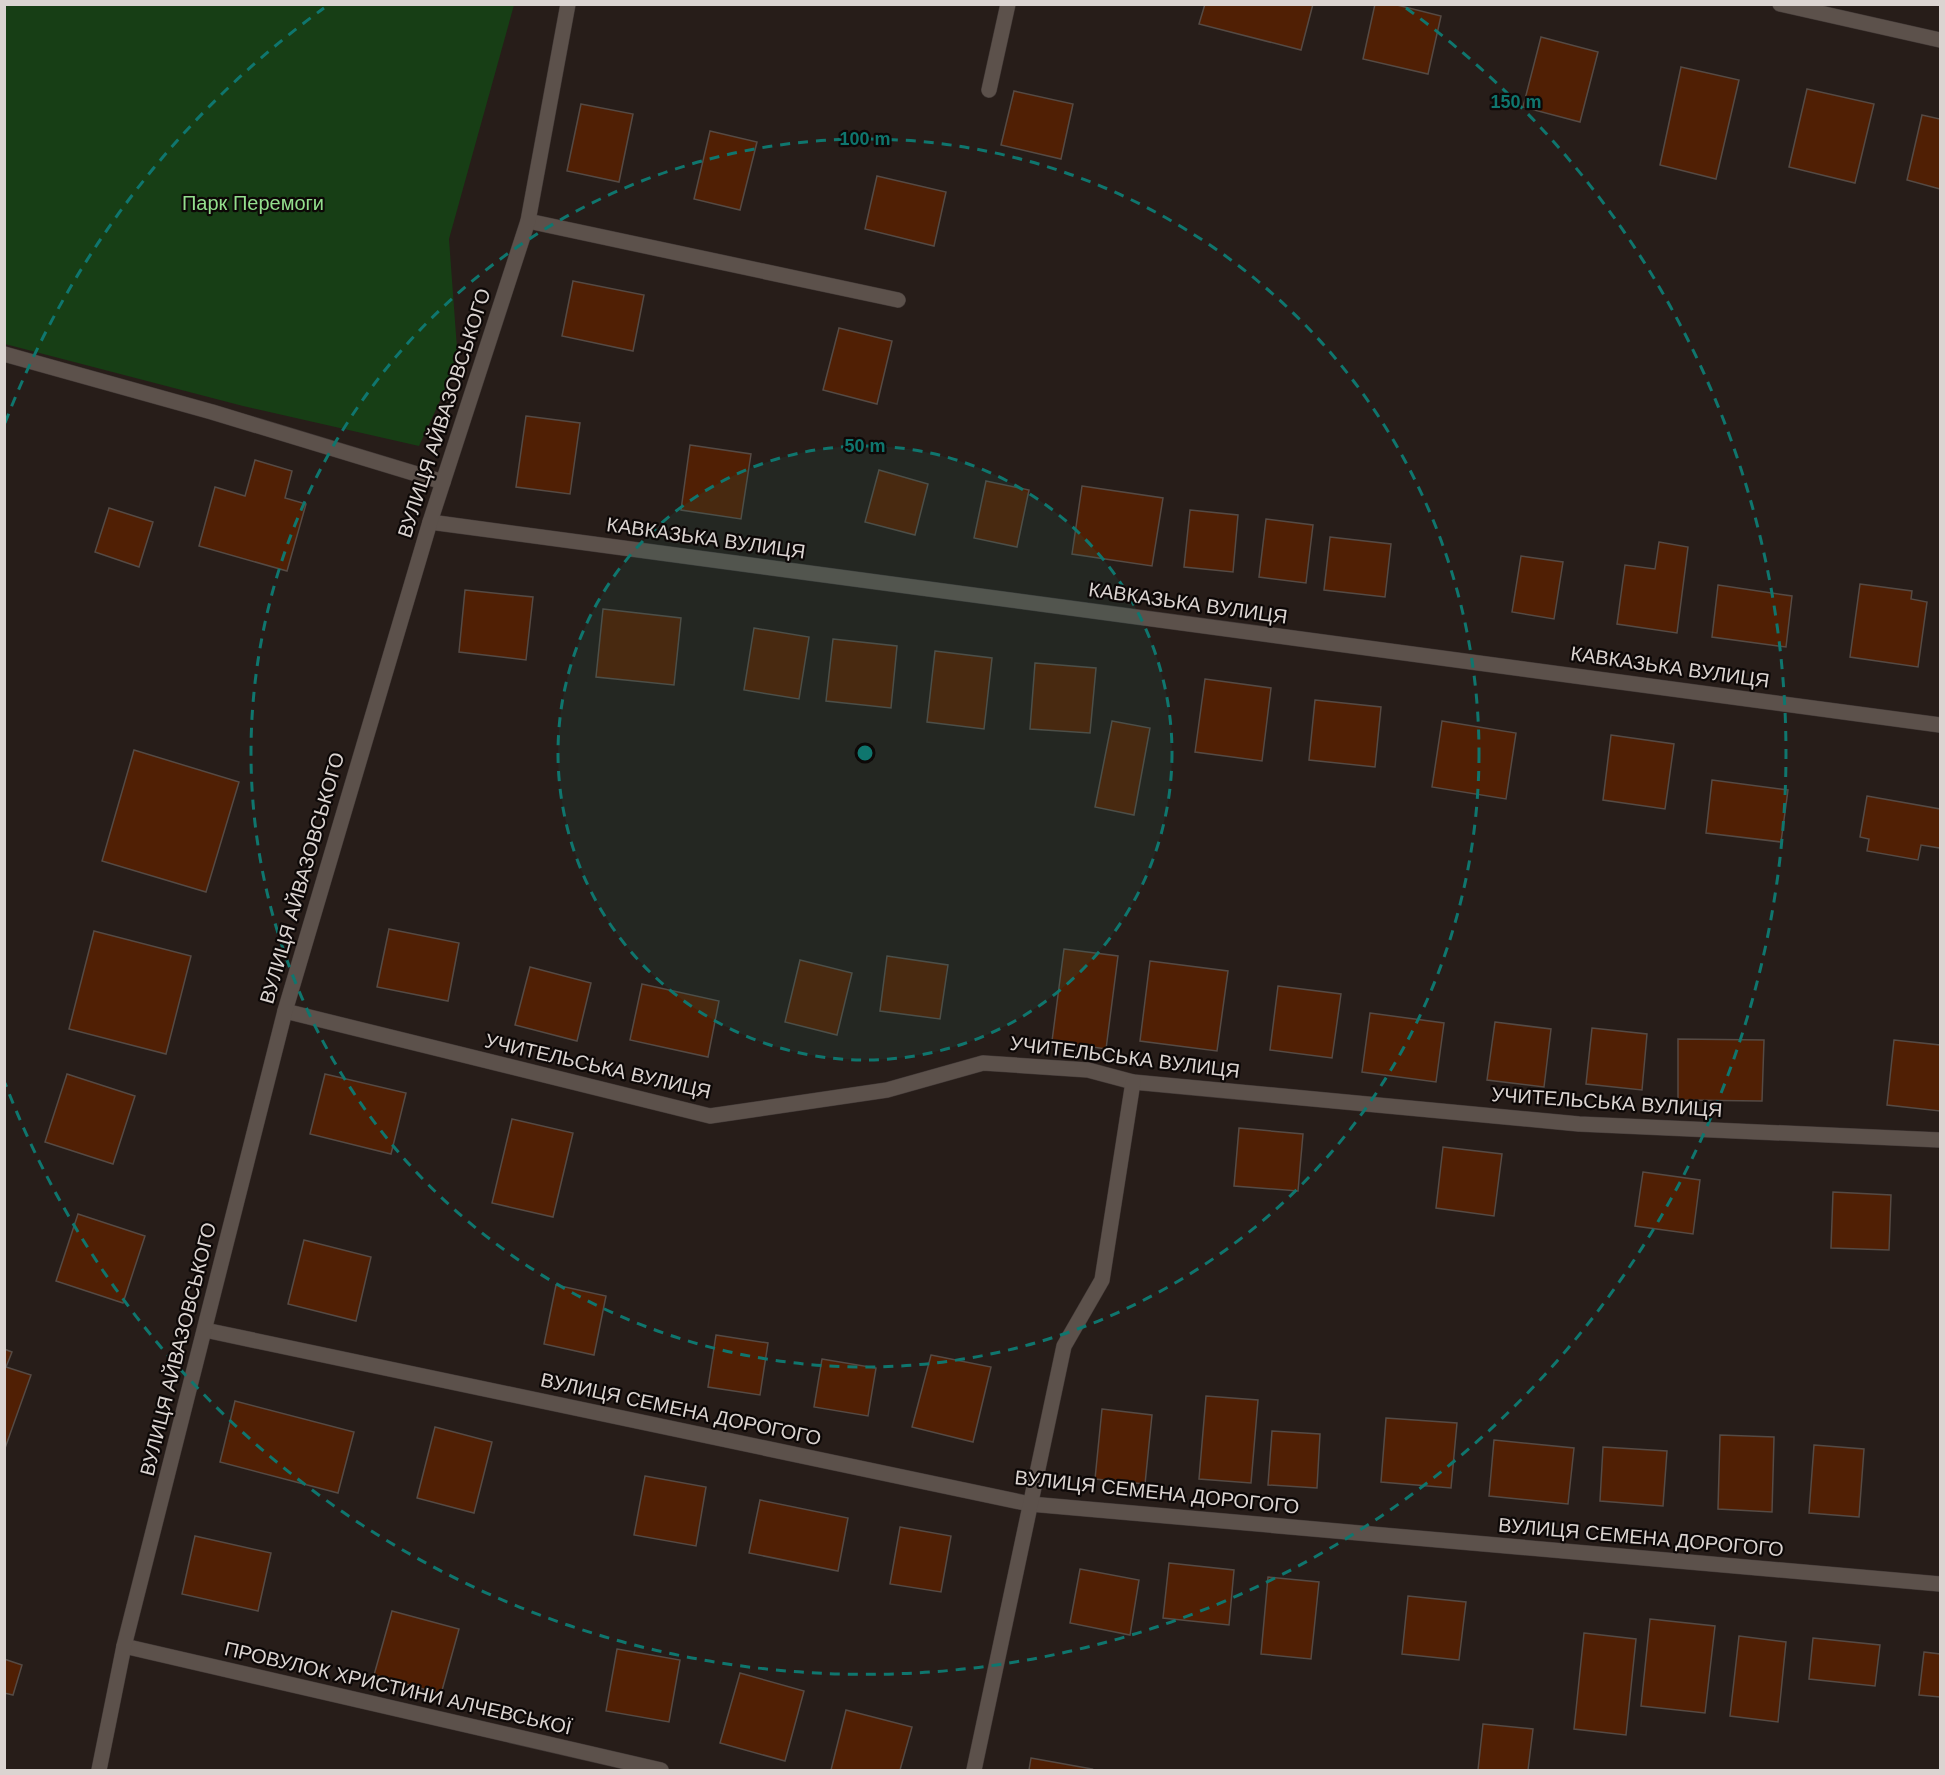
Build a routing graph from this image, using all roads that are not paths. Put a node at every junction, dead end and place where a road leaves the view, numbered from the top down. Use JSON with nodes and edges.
{"nodes":[{"id":1,"x":568,"y":4,"type":"edge"},
{"id":2,"x":1008,"y":4,"type":"edge"},
{"id":3,"x":1780,"y":4,"type":"edge"},
{"id":4,"x":1941,"y":40,"type":"edge"},
{"id":5,"x":989,"y":90,"type":"dead end"},
{"id":6,"x":528,"y":221,"type":"junction"},
{"id":7,"x":898,"y":300,"type":"dead end"},
{"id":8,"x":4,"y":354,"type":"edge"},
{"id":9,"x":442,"y":482,"type":"junction"},
{"id":10,"x":430,"y":522,"type":"junction"},
{"id":11,"x":1941,"y":725,"type":"edge"},
{"id":12,"x":285,"y":1011,"type":"junction"},
{"id":13,"x":1133,"y":1082,"type":"junction"},
{"id":14,"x":1941,"y":1140,"type":"edge"},
{"id":15,"x":205,"y":1330,"type":"junction"},
{"id":16,"x":1030,"y":1504,"type":"junction"},
{"id":17,"x":1941,"y":1584,"type":"edge"},
{"id":18,"x":124,"y":1646,"type":"junction"},
{"id":19,"x":99,"y":1770,"type":"edge"},
{"id":20,"x":661,"y":1770,"type":"edge"},
{"id":21,"x":974,"y":1770,"type":"edge"}],
"edges":[{"from":1,"to":6,"type":"street","name":"ВУЛИЦЯ АЙВАЗОВСЬКОГО"},
{"from":2,"to":5,"type":"street"},
{"from":3,"to":4,"type":"street"},
{"from":6,"to":7,"type":"street"},
{"from":6,"to":9,"type":"street","name":"ВУЛИЦЯ АЙВАЗОВСЬКОГО"},
{"from":8,"to":9,"type":"street"},
{"from":9,"to":10,"type":"street","name":"ВУЛИЦЯ АЙВАЗОВСЬКОГО"},
{"from":10,"to":11,"type":"street","name":"КАВКАЗЬКА ВУЛИЦЯ"},
{"from":10,"to":12,"type":"street","name":"ВУЛИЦЯ АЙВАЗОВСЬКОГО"},
{"from":12,"to":13,"type":"street","name":"УЧИТЕЛЬСЬКА ВУЛИЦЯ"},
{"from":12,"to":15,"type":"street","name":"ВУЛИЦЯ АЙВАЗОВСЬКОГО"},
{"from":13,"to":14,"type":"street","name":"УЧИТЕЛЬСЬКА ВУЛИЦЯ"},
{"from":13,"to":16,"type":"street"},
{"from":15,"to":16,"type":"street","name":"ВУЛИЦЯ СЕМЕНА ДОРОГОГО"},
{"from":15,"to":18,"type":"street","name":"ВУЛИЦЯ АЙВАЗОВСЬКОГО"},
{"from":16,"to":17,"type":"street","name":"ВУЛИЦЯ СЕМЕНА ДОРОГОГО"},
{"from":16,"to":21,"type":"street"},
{"from":18,"to":19,"type":"street","name":"ВУЛИЦЯ АЙВАЗОВСЬКОГО"},
{"from":18,"to":20,"type":"street","name":"ПРОВУЛОК ХРИСТИНИ АЛЧЕВСЬКОЇ"}]}
